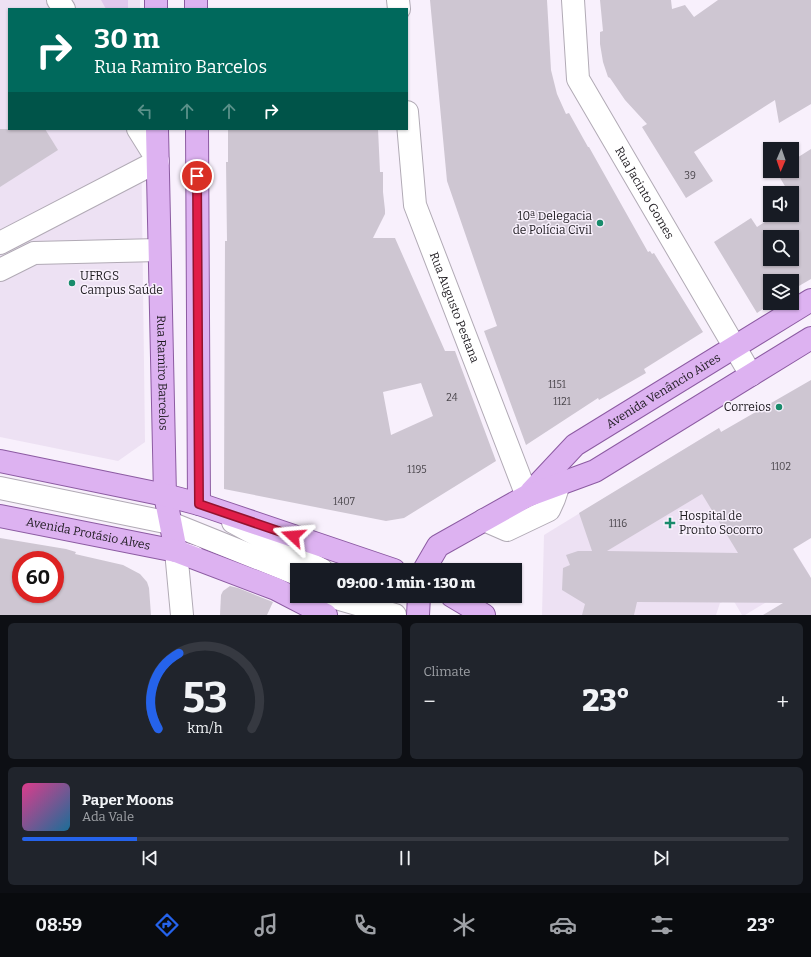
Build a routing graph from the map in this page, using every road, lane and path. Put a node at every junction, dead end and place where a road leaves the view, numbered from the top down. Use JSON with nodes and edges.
{"nodes":[{"id":1,"x":573,"y":0,"type":"edge"},
{"id":2,"x":408,"y":124,"type":"edge"},
{"id":3,"x":139,"y":130,"type":"edge"},
{"id":4,"x":157,"y":130,"type":"edge"},
{"id":5,"x":197,"y":130,"type":"edge"},
{"id":6,"x":158,"y":161,"type":"junction"},
{"id":7,"x":0,"y":243,"type":"edge"},
{"id":8,"x":159,"y":250,"type":"junction"},
{"id":9,"x":0,"y":270,"type":"edge"},
{"id":10,"x":811,"y":300,"type":"edge"},
{"id":11,"x":811,"y":338,"type":"edge"},
{"id":12,"x":734,"y":348,"type":"junction"},
{"id":13,"x":751,"y":375,"type":"junction"},
{"id":14,"x":0,"y":461,"type":"edge"},
{"id":15,"x":559,"y":484,"type":"junction"},
{"id":16,"x":0,"y":488,"type":"edge"},
{"id":17,"x":165,"y":495,"type":"junction"},
{"id":18,"x":527,"y":496,"type":"junction"},
{"id":19,"x":199,"y":504,"type":"junction"},
{"id":20,"x":0,"y":516,"type":"edge"},
{"id":21,"x":484,"y":520,"type":"junction"},
{"id":22,"x":170,"y":523,"type":"junction"},
{"id":23,"x":176,"y":551,"type":"junction"},
{"id":24,"x":309,"y":563,"type":"edge"},
{"id":25,"x":373,"y":563,"type":"edge"},
{"id":26,"x":428,"y":563,"type":"edge"},
{"id":27,"x":290,"y":571,"type":"edge"},
{"id":28,"x":290,"y":585,"type":"edge"},
{"id":29,"x":353,"y":603,"type":"edge"},
{"id":30,"x":371,"y":603,"type":"edge"},
{"id":31,"x":383,"y":603,"type":"edge"},
{"id":32,"x":419,"y":603,"type":"edge"},
{"id":33,"x":464,"y":603,"type":"edge"},
{"id":34,"x":182,"y":615,"type":"edge"},
{"id":35,"x":326,"y":615,"type":"edge"},
{"id":36,"x":394,"y":615,"type":"edge"},
{"id":37,"x":401,"y":615,"type":"edge"},
{"id":38,"x":405,"y":615,"type":"edge"},
{"id":39,"x":418,"y":615,"type":"edge"},
{"id":40,"x":484,"y":615,"type":"edge"}],
"edges":[{"from":1,"to":12,"type":"street","name":"Rua Jacinto Gomes"},
{"from":2,"to":18,"type":"street","name":"Rua Augusto Pestana"},
{"from":3,"to":6,"type":"street"},
{"from":4,"to":6,"type":"main road","name":"Rua Ramiro Barcelos"},
{"from":5,"to":19,"type":"main road"},
{"from":6,"to":7,"type":"street"},
{"from":6,"to":8,"type":"main road","name":"Rua Ramiro Barcelos"},
{"from":8,"to":9,"type":"street"},
{"from":8,"to":17,"type":"main road","name":"Rua Ramiro Barcelos"},
{"from":10,"to":12,"type":"main road","name":"Avenida Venâncio Aires"},
{"from":11,"to":13,"type":"main road","name":"Avenida Venâncio Aires"},
{"from":12,"to":13,"type":"street","name":"Rua Jacinto Gomes"},
{"from":12,"to":18,"type":"main road","name":"Avenida Venâncio Aires"},
{"from":13,"to":15,"type":"main road","name":"Avenida Venâncio Aires"},
{"from":14,"to":17,"type":"main road"},
{"from":15,"to":18,"type":"main road","name":"Avenida Venâncio Aires"},
{"from":15,"to":21,"type":"street"},
{"from":16,"to":22,"type":"street"},
{"from":17,"to":19,"type":"main road"},
{"from":17,"to":22,"type":"main road","name":"Rua Ramiro Barcelos"},
{"from":18,"to":21,"type":"main road","name":"Avenida Venâncio Aires"},
{"from":19,"to":24,"type":"street"},
{"from":19,"to":25,"type":"main road"},
{"from":20,"to":23,"type":"main road","name":"Avenida Protásio Alves"},
{"from":21,"to":26,"type":"main road","name":"Avenida Venâncio Aires"},
{"from":22,"to":23,"type":"main road","name":"Rua Ramiro Barcelos"},
{"from":22,"to":27,"type":"street"},
{"from":23,"to":28,"type":"street"},
{"from":23,"to":34,"type":"street","name":"Rua Ramiro Barcelos"},
{"from":23,"to":35,"type":"main road","name":"Avenida Protásio Alves"},
{"from":29,"to":36,"type":"street"},
{"from":30,"to":37,"type":"street"},
{"from":31,"to":38,"type":"street"},
{"from":32,"to":39,"type":"main road"},
{"from":33,"to":40,"type":"main road"}]}
